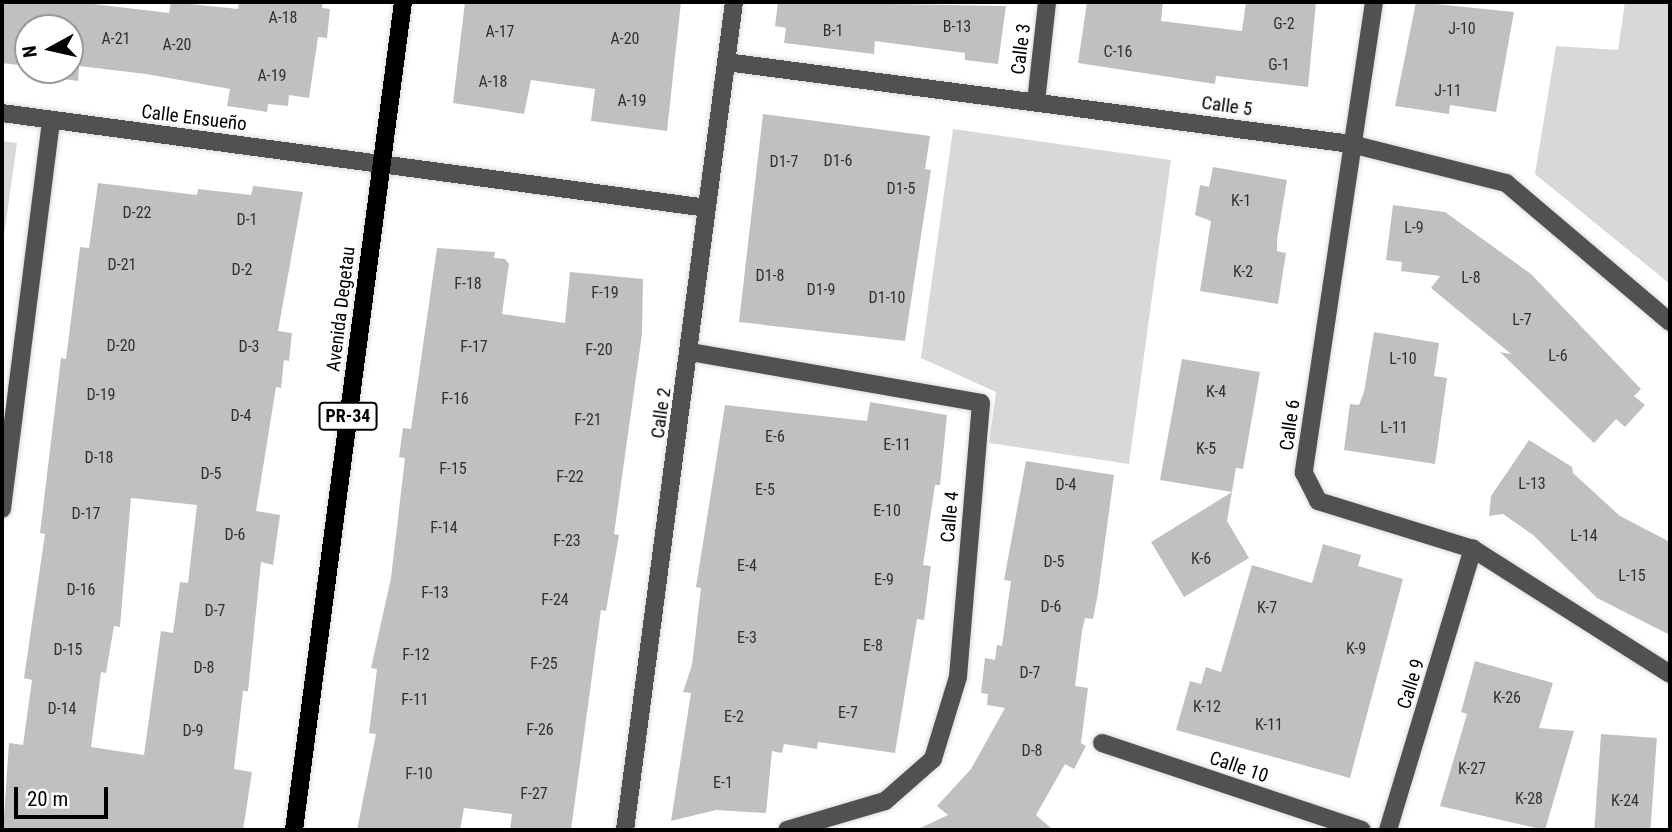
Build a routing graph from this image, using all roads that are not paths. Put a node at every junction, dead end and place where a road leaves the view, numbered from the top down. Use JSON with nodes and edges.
{"nodes":[{"id":1,"x":403,"y":2,"type":"edge"},
{"id":2,"x":734,"y":2,"type":"edge"},
{"id":3,"x":1047,"y":2,"type":"edge"},
{"id":4,"x":1374,"y":2,"type":"edge"},
{"id":5,"x":726,"y":62,"type":"junction"},
{"id":6,"x":1036,"y":102,"type":"junction"},
{"id":7,"x":2,"y":113,"type":"edge"},
{"id":8,"x":51,"y":122,"type":"junction"},
{"id":9,"x":1351,"y":144,"type":"junction"},
{"id":10,"x":382,"y":163,"type":"junction"},
{"id":11,"x":708,"y":208,"type":"junction"},
{"id":12,"x":1670,"y":322,"type":"edge"},
{"id":13,"x":690,"y":352,"type":"junction"},
{"id":14,"x":6,"y":438,"type":"edge"},
{"id":15,"x":2,"y":509,"type":"edge"},
{"id":16,"x":1473,"y":549,"type":"junction"},
{"id":17,"x":1670,"y":674,"type":"edge"},
{"id":18,"x":1102,"y":743,"type":"dead end"},
{"id":19,"x":294,"y":830,"type":"edge"},
{"id":20,"x":625,"y":830,"type":"edge"},
{"id":21,"x":787,"y":830,"type":"edge"},
{"id":22,"x":1362,"y":830,"type":"edge"},
{"id":23,"x":1388,"y":830,"type":"edge"}],
"edges":[{"from":1,"to":10,"type":"main road","name":"Avenida Degetau","number":"PR-34"},
{"from":2,"to":5,"type":"street","name":"Calle 2"},
{"from":3,"to":6,"type":"street","name":"Calle 3"},
{"from":4,"to":9,"type":"street","name":"Calle 6"},
{"from":5,"to":6,"type":"street","name":"Calle 5"},
{"from":5,"to":11,"type":"street","name":"Calle 2"},
{"from":6,"to":9,"type":"street","name":"Calle 5"},
{"from":7,"to":8,"type":"street","name":"Calle Ensueño"},
{"from":8,"to":10,"type":"street","name":"Calle Ensueño"},
{"from":8,"to":14,"type":"street"},
{"from":9,"to":12,"type":"street","name":"Calle 5"},
{"from":9,"to":16,"type":"street","name":"Calle 6"},
{"from":10,"to":11,"type":"street","name":"Calle Ensueño"},
{"from":10,"to":19,"type":"main road","name":"Avenida Degetau","number":"PR-34"},
{"from":11,"to":13,"type":"street","name":"Calle 2"},
{"from":13,"to":20,"type":"street","name":"Calle 2"},
{"from":13,"to":21,"type":"street","name":"Calle 4"},
{"from":14,"to":15,"type":"street"},
{"from":16,"to":17,"type":"street","name":"Calle 6"},
{"from":16,"to":23,"type":"street","name":"Calle 9"},
{"from":18,"to":22,"type":"street","name":"Calle 10"}]}
